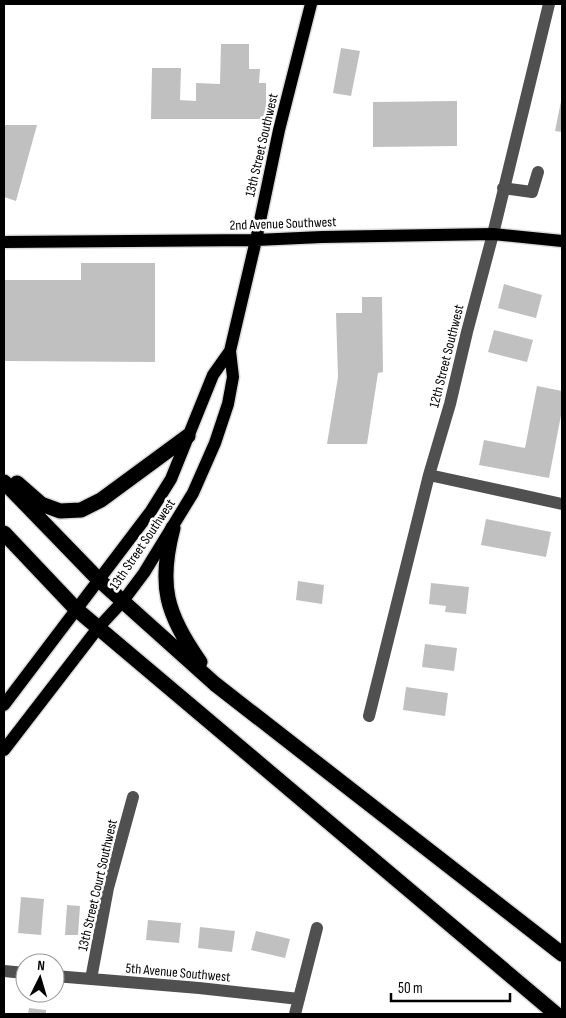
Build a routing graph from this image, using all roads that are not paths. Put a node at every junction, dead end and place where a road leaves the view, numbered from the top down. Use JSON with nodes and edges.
{"nodes":[{"id":1,"x":311,"y":4,"type":"edge"},
{"id":2,"x":549,"y":4,"type":"edge"},
{"id":3,"x":538,"y":172,"type":"dead end"},
{"id":4,"x":503,"y":188,"type":"junction"},
{"id":5,"x":493,"y":234,"type":"junction"},
{"id":6,"x":256,"y":240,"type":"junction"},
{"id":7,"x":562,"y":241,"type":"edge"},
{"id":8,"x":4,"y":242,"type":"edge"},
{"id":9,"x":230,"y":351,"type":"junction"},
{"id":10,"x":188,"y":436,"type":"junction"},
{"id":11,"x":4,"y":473,"type":"edge"},
{"id":12,"x":429,"y":475,"type":"junction"},
{"id":13,"x":4,"y":482,"type":"edge"},
{"id":14,"x":562,"y":504,"type":"edge"},
{"id":15,"x":173,"y":528,"type":"junction"},
{"id":16,"x":4,"y":534,"type":"edge"},
{"id":17,"x":99,"y":580,"type":"junction"},
{"id":18,"x":123,"y":601,"type":"junction"},
{"id":19,"x":76,"y":609,"type":"junction"},
{"id":20,"x":98,"y":628,"type":"junction"},
{"id":21,"x":215,"y":684,"type":"junction"},
{"id":22,"x":4,"y":705,"type":"edge"},
{"id":23,"x":369,"y":716,"type":"dead end"},
{"id":24,"x":4,"y":750,"type":"edge"},
{"id":25,"x":133,"y":797,"type":"dead end"},
{"id":26,"x":317,"y":928,"type":"dead end"},
{"id":27,"x":562,"y":954,"type":"edge"},
{"id":28,"x":65,"y":977,"type":"edge"},
{"id":29,"x":91,"y":979,"type":"junction"},
{"id":30,"x":298,"y":999,"type":"junction"},
{"id":31,"x":295,"y":1014,"type":"edge"},
{"id":32,"x":556,"y":1014,"type":"edge"}],
"edges":[{"from":1,"to":6,"type":"main road","name":"13th Street Southwest"},
{"from":2,"to":4,"type":"street","name":"12th Street Southwest"},
{"from":3,"to":4,"type":"street"},
{"from":4,"to":5,"type":"street","name":"12th Street Southwest"},
{"from":5,"to":6,"type":"main road","name":"2nd Avenue Southwest"},
{"from":5,"to":7,"type":"main road","name":"2nd Avenue Southwest"},
{"from":5,"to":12,"type":"street","name":"12th Street Southwest"},
{"from":6,"to":8,"type":"main road","name":"2nd Avenue Southwest"},
{"from":6,"to":9,"type":"main road","name":"13th Street Southwest"},
{"from":9,"to":10,"type":"main road","name":"13th Street Southwest"},
{"from":9,"to":15,"type":"main road","name":"13th Street Southwest"},
{"from":10,"to":11,"type":"highway"},
{"from":10,"to":17,"type":"main road","name":"13th Street Southwest"},
{"from":12,"to":14,"type":"street"},
{"from":12,"to":23,"type":"street","name":"12th Street Southwest"},
{"from":13,"to":17,"type":"highway"},
{"from":15,"to":18,"type":"main road","name":"13th Street Southwest"},
{"from":15,"to":21,"type":"highway"},
{"from":16,"to":19,"type":"highway"},
{"from":17,"to":18,"type":"highway"},
{"from":17,"to":19,"type":"main road","name":"13th Street Southwest"},
{"from":18,"to":20,"type":"main road","name":"13th Street Southwest"},
{"from":18,"to":21,"type":"highway"},
{"from":19,"to":20,"type":"highway"},
{"from":19,"to":22,"type":"main road","name":"13th Street Southwest"},
{"from":20,"to":24,"type":"main road","name":"13th Street Southwest"},
{"from":20,"to":32,"type":"highway"},
{"from":21,"to":27,"type":"highway"},
{"from":25,"to":29,"type":"street","name":"13th Street Court Southwest"},
{"from":26,"to":30,"type":"street"},
{"from":28,"to":29,"type":"street","name":"5th Avenue Southwest"},
{"from":29,"to":30,"type":"street","name":"5th Avenue Southwest"},
{"from":30,"to":31,"type":"street"}]}
